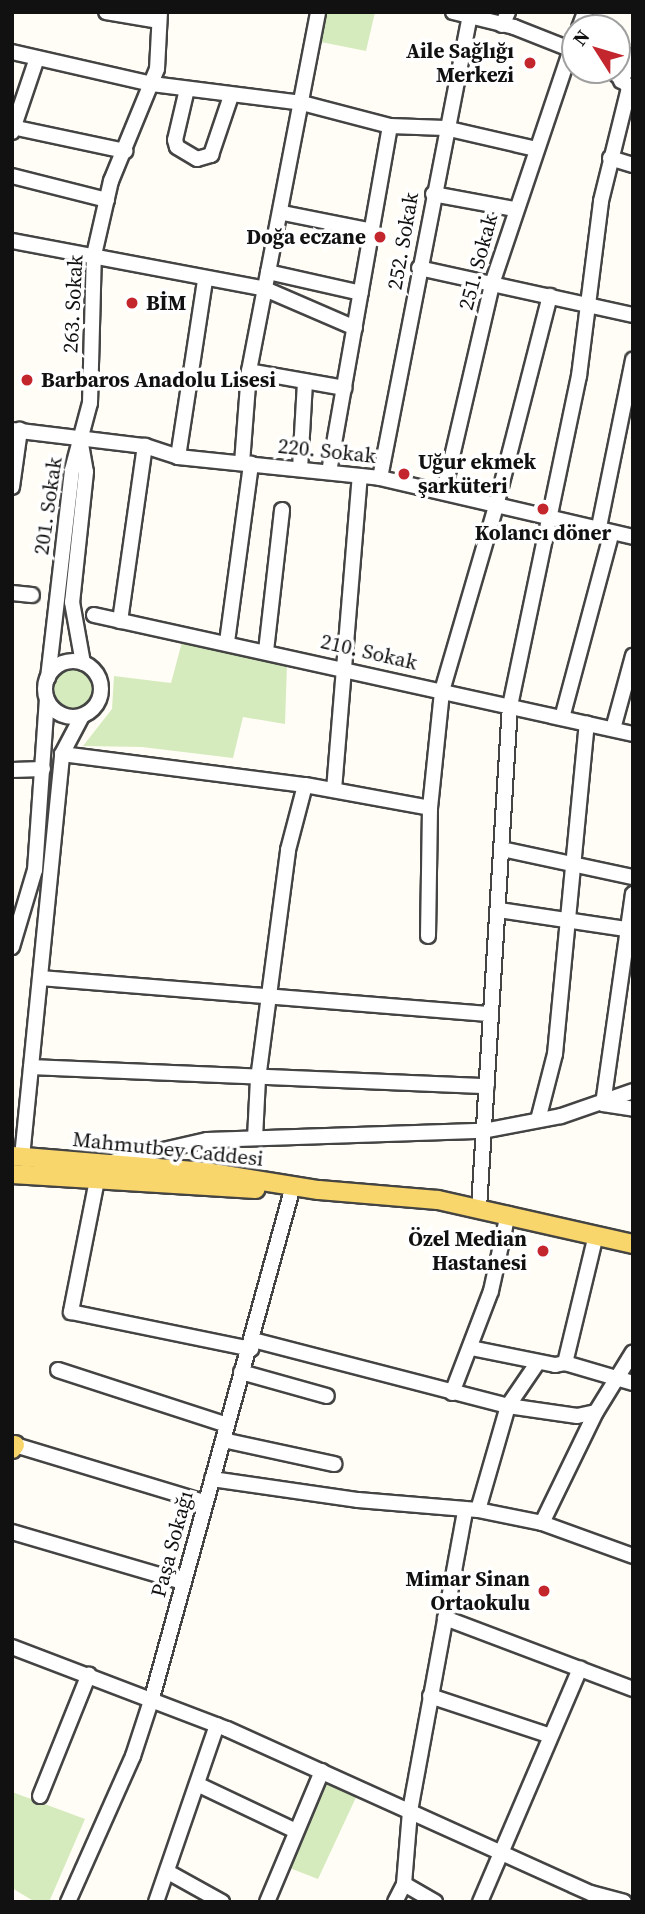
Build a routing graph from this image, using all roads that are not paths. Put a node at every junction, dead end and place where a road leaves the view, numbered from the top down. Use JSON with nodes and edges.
{"nodes":[{"id":1,"x":106,"y":12,"type":"edge"},
{"id":2,"x":318,"y":12,"type":"edge"},
{"id":3,"x":453,"y":12,"type":"edge"},
{"id":4,"x":470,"y":15,"type":"edge"},
{"id":5,"x":160,"y":16,"type":"edge"},
{"id":6,"x":505,"y":19,"type":"edge"},
{"id":7,"x":561,"y":40,"type":"edge"},
{"id":8,"x":12,"y":52,"type":"edge"},
{"id":9,"x":37,"y":58,"type":"junction"},
{"id":10,"x":561,"y":79,"type":"edge"},
{"id":11,"x":152,"y":84,"type":"junction"},
{"id":12,"x":624,"y":84,"type":"edge"},
{"id":13,"x":187,"y":89,"type":"junction"},
{"id":14,"x":231,"y":96,"type":"junction"},
{"id":15,"x":302,"y":103,"type":"junction"},
{"id":16,"x":390,"y":126,"type":"junction"},
{"id":17,"x":445,"y":128,"type":"junction"},
{"id":18,"x":13,"y":129,"type":"edge"},
{"id":19,"x":536,"y":149,"type":"junction"},
{"id":20,"x":125,"y":151,"type":"junction"},
{"id":21,"x":610,"y":158,"type":"junction"},
{"id":22,"x":633,"y":165,"type":"edge"},
{"id":23,"x":12,"y":176,"type":"edge"},
{"id":24,"x":433,"y":194,"type":"junction"},
{"id":25,"x":107,"y":200,"type":"junction"},
{"id":26,"x":514,"y":209,"type":"junction"},
{"id":27,"x":283,"y":213,"type":"junction"},
{"id":28,"x":372,"y":231,"type":"junction"},
{"id":29,"x":12,"y":241,"type":"edge"},
{"id":30,"x":94,"y":255,"type":"junction"},
{"id":31,"x":419,"y":268,"type":"junction"},
{"id":32,"x":268,"y":272,"type":"junction"},
{"id":33,"x":205,"y":280,"type":"junction"},
{"id":34,"x":492,"y":284,"type":"junction"},
{"id":35,"x":265,"y":289,"type":"junction"},
{"id":36,"x":361,"y":293,"type":"junction"},
{"id":37,"x":550,"y":296,"type":"junction"},
{"id":38,"x":586,"y":304,"type":"junction"},
{"id":39,"x":633,"y":315,"type":"edge"},
{"id":40,"x":355,"y":328,"type":"junction"},
{"id":41,"x":633,"y":360,"type":"edge"},
{"id":42,"x":250,"y":371,"type":"junction"},
{"id":43,"x":305,"y":381,"type":"junction"},
{"id":44,"x":344,"y":388,"type":"junction"},
{"id":45,"x":16,"y":430,"type":"edge"},
{"id":46,"x":80,"y":439,"type":"junction"},
{"id":47,"x":145,"y":446,"type":"junction"},
{"id":48,"x":178,"y":457,"type":"junction"},
{"id":49,"x":247,"y":464,"type":"junction"},
{"id":50,"x":300,"y":469,"type":"junction"},
{"id":51,"x":329,"y":472,"type":"junction"},
{"id":52,"x":360,"y":476,"type":"junction"},
{"id":53,"x":380,"y":478,"type":"junction"},
{"id":54,"x":12,"y":487,"type":"edge"},
{"id":55,"x":443,"y":491,"type":"junction"},
{"id":56,"x":496,"y":506,"type":"junction"},
{"id":57,"x":282,"y":510,"type":"dead end"},
{"id":58,"x":549,"y":519,"type":"junction"},
{"id":59,"x":604,"y":533,"type":"junction"},
{"id":60,"x":633,"y":537,"type":"edge"},
{"id":61,"x":12,"y":593,"type":"edge"},
{"id":62,"x":32,"y":595,"type":"dead end"},
{"id":63,"x":94,"y":615,"type":"dead end"},
{"id":64,"x":120,"y":621,"type":"junction"},
{"id":65,"x":226,"y":642,"type":"junction"},
{"id":66,"x":266,"y":650,"type":"junction"},
{"id":67,"x":633,"y":656,"type":"edge"},
{"id":68,"x":83,"y":663,"type":"junction"},
{"id":69,"x":344,"y":668,"type":"junction"},
{"id":70,"x":48,"y":678,"type":"junction"},
{"id":71,"x":442,"y":691,"type":"junction"},
{"id":72,"x":47,"y":700,"type":"junction"},
{"id":73,"x":510,"y":706,"type":"junction"},
{"id":74,"x":82,"y":716,"type":"junction"},
{"id":75,"x":562,"y":718,"type":"junction"},
{"id":76,"x":587,"y":724,"type":"junction"},
{"id":77,"x":613,"y":729,"type":"junction"},
{"id":78,"x":633,"y":734,"type":"edge"},
{"id":79,"x":62,"y":754,"type":"junction"},
{"id":80,"x":43,"y":769,"type":"junction"},
{"id":81,"x":12,"y":770,"type":"edge"},
{"id":82,"x":305,"y":785,"type":"junction"},
{"id":83,"x":334,"y":790,"type":"junction"},
{"id":84,"x":430,"y":808,"type":"junction"},
{"id":85,"x":502,"y":849,"type":"junction"},
{"id":86,"x":573,"y":864,"type":"junction"},
{"id":87,"x":633,"y":877,"type":"edge"},
{"id":88,"x":633,"y":894,"type":"edge"},
{"id":89,"x":499,"y":910,"type":"junction"},
{"id":90,"x":568,"y":919,"type":"junction"},
{"id":91,"x":630,"y":930,"type":"edge"},
{"id":92,"x":428,"y":936,"type":"dead end"},
{"id":93,"x":12,"y":947,"type":"edge"},
{"id":94,"x":41,"y":978,"type":"junction"},
{"id":95,"x":270,"y":994,"type":"junction"},
{"id":96,"x":491,"y":1014,"type":"junction"},
{"id":97,"x":31,"y":1067,"type":"junction"},
{"id":98,"x":258,"y":1079,"type":"junction"},
{"id":99,"x":487,"y":1086,"type":"junction"},
{"id":100,"x":633,"y":1091,"type":"edge"},
{"id":101,"x":603,"y":1104,"type":"junction"},
{"id":102,"x":633,"y":1109,"type":"edge"},
{"id":103,"x":538,"y":1120,"type":"junction"},
{"id":104,"x":483,"y":1131,"type":"junction"},
{"id":105,"x":255,"y":1138,"type":"junction"},
{"id":106,"x":17,"y":1156,"type":"edge"},
{"id":107,"x":99,"y":1171,"type":"junction"},
{"id":108,"x":12,"y":1174,"type":"edge"},
{"id":109,"x":292,"y":1190,"type":"junction"},
{"id":110,"x":319,"y":1190,"type":"junction"},
{"id":111,"x":479,"y":1208,"type":"junction"},
{"id":112,"x":508,"y":1213,"type":"junction"},
{"id":113,"x":597,"y":1235,"type":"junction"},
{"id":114,"x":633,"y":1244,"type":"edge"},
{"id":115,"x":252,"y":1344,"type":"junction"},
{"id":116,"x":471,"y":1348,"type":"junction"},
{"id":117,"x":633,"y":1352,"type":"edge"},
{"id":118,"x":538,"y":1362,"type":"junction"},
{"id":119,"x":565,"y":1363,"type":"junction"},
{"id":120,"x":58,"y":1370,"type":"dead end"},
{"id":121,"x":241,"y":1372,"type":"junction"},
{"id":122,"x":617,"y":1379,"type":"junction"},
{"id":123,"x":633,"y":1383,"type":"edge"},
{"id":124,"x":452,"y":1393,"type":"junction"},
{"id":125,"x":327,"y":1396,"type":"dead end"},
{"id":126,"x":508,"y":1406,"type":"junction"},
{"id":127,"x":597,"y":1412,"type":"junction"},
{"id":128,"x":227,"y":1425,"type":"junction"},
{"id":129,"x":222,"y":1440,"type":"junction"},
{"id":130,"x":14,"y":1447,"type":"edge"},
{"id":131,"x":334,"y":1464,"type":"dead end"},
{"id":132,"x":212,"y":1479,"type":"junction"},
{"id":133,"x":204,"y":1502,"type":"junction"},
{"id":134,"x":471,"y":1510,"type":"junction"},
{"id":135,"x":542,"y":1523,"type":"junction"},
{"id":136,"x":12,"y":1532,"type":"edge"},
{"id":137,"x":632,"y":1552,"type":"edge"},
{"id":138,"x":183,"y":1583,"type":"junction"},
{"id":139,"x":445,"y":1618,"type":"junction"},
{"id":140,"x":13,"y":1650,"type":"edge"},
{"id":141,"x":580,"y":1669,"type":"junction"},
{"id":142,"x":89,"y":1674,"type":"junction"},
{"id":143,"x":633,"y":1689,"type":"edge"},
{"id":144,"x":430,"y":1696,"type":"junction"},
{"id":145,"x":152,"y":1698,"type":"junction"},
{"id":146,"x":218,"y":1725,"type":"junction"},
{"id":147,"x":551,"y":1736,"type":"junction"},
{"id":148,"x":321,"y":1772,"type":"junction"},
{"id":149,"x":198,"y":1786,"type":"junction"},
{"id":150,"x":40,"y":1796,"type":"dead end"},
{"id":151,"x":410,"y":1811,"type":"junction"},
{"id":152,"x":296,"y":1832,"type":"junction"},
{"id":153,"x":504,"y":1853,"type":"junction"},
{"id":154,"x":168,"y":1872,"type":"junction"},
{"id":155,"x":404,"y":1884,"type":"junction"},
{"id":156,"x":68,"y":1902,"type":"edge"},
{"id":157,"x":156,"y":1902,"type":"edge"},
{"id":158,"x":222,"y":1902,"type":"edge"},
{"id":159,"x":267,"y":1902,"type":"edge"},
{"id":160,"x":395,"y":1902,"type":"edge"},
{"id":161,"x":435,"y":1902,"type":"edge"},
{"id":162,"x":480,"y":1902,"type":"edge"},
{"id":163,"x":624,"y":1902,"type":"edge"}],
"edges":[{"from":1,"to":5,"type":"street"},
{"from":2,"to":15,"type":"street"},
{"from":3,"to":4,"type":"street"},
{"from":4,"to":6,"type":"street"},
{"from":4,"to":17,"type":"street","name":"252. Sokak"},
{"from":5,"to":11,"type":"street","name":"263. Sokak"},
{"from":6,"to":7,"type":"street"},
{"from":8,"to":9,"type":"street"},
{"from":9,"to":11,"type":"street"},
{"from":9,"to":18,"type":"street"},
{"from":10,"to":19,"type":"street","name":"251. Sokak"},
{"from":11,"to":13,"type":"street"},
{"from":11,"to":20,"type":"street","name":"263. Sokak"},
{"from":12,"to":21,"type":"street"},
{"from":13,"to":14,"type":"street"},
{"from":13,"to":14,"type":"street"},
{"from":14,"to":15,"type":"street"},
{"from":15,"to":16,"type":"street"},
{"from":15,"to":27,"type":"street"},
{"from":16,"to":17,"type":"street"},
{"from":16,"to":28,"type":"street"},
{"from":17,"to":19,"type":"street"},
{"from":17,"to":24,"type":"street","name":"252. Sokak"},
{"from":18,"to":20,"type":"street"},
{"from":19,"to":26,"type":"street","name":"251. Sokak"},
{"from":20,"to":25,"type":"street","name":"263. Sokak"},
{"from":21,"to":22,"type":"street"},
{"from":21,"to":38,"type":"street"},
{"from":23,"to":25,"type":"street"},
{"from":24,"to":26,"type":"street"},
{"from":24,"to":31,"type":"street","name":"252. Sokak"},
{"from":25,"to":30,"type":"street","name":"263. Sokak"},
{"from":26,"to":34,"type":"street","name":"251. Sokak"},
{"from":27,"to":28,"type":"street"},
{"from":27,"to":32,"type":"street"},
{"from":28,"to":36,"type":"street"},
{"from":29,"to":30,"type":"street"},
{"from":30,"to":33,"type":"street"},
{"from":30,"to":46,"type":"street","name":"263. Sokak"},
{"from":31,"to":34,"type":"street"},
{"from":31,"to":53,"type":"street","name":"252. Sokak"},
{"from":32,"to":35,"type":"street"},
{"from":32,"to":36,"type":"street"},
{"from":33,"to":35,"type":"street"},
{"from":33,"to":48,"type":"street"},
{"from":34,"to":37,"type":"street"},
{"from":34,"to":55,"type":"street","name":"251. Sokak"},
{"from":35,"to":40,"type":"street"},
{"from":35,"to":42,"type":"street"},
{"from":36,"to":40,"type":"street"},
{"from":37,"to":38,"type":"street"},
{"from":37,"to":56,"type":"street"},
{"from":38,"to":39,"type":"street"},
{"from":38,"to":58,"type":"street"},
{"from":40,"to":44,"type":"street"},
{"from":41,"to":59,"type":"street"},
{"from":42,"to":43,"type":"street"},
{"from":42,"to":49,"type":"street"},
{"from":43,"to":44,"type":"street"},
{"from":43,"to":50,"type":"street"},
{"from":44,"to":51,"type":"street"},
{"from":45,"to":46,"type":"street","name":"220. Sokak"},
{"from":45,"to":54,"type":"street"},
{"from":46,"to":47,"type":"street","name":"220. Sokak"},
{"from":46,"to":68,"type":"street","name":"201. Sokak"},
{"from":46,"to":70,"type":"street","name":"201. Sokak"},
{"from":47,"to":48,"type":"street","name":"220. Sokak"},
{"from":47,"to":64,"type":"street"},
{"from":48,"to":49,"type":"street","name":"220. Sokak"},
{"from":49,"to":50,"type":"street","name":"220. Sokak"},
{"from":49,"to":65,"type":"street"},
{"from":50,"to":51,"type":"street","name":"220. Sokak"},
{"from":51,"to":52,"type":"street","name":"220. Sokak"},
{"from":52,"to":53,"type":"street","name":"220. Sokak"},
{"from":52,"to":69,"type":"street"},
{"from":53,"to":55,"type":"street","name":"220. Sokak"},
{"from":55,"to":56,"type":"street","name":"220. Sokak"},
{"from":56,"to":58,"type":"street","name":"220. Sokak"},
{"from":56,"to":71,"type":"street"},
{"from":57,"to":66,"type":"street"},
{"from":58,"to":59,"type":"street","name":"220. Sokak"},
{"from":58,"to":73,"type":"street"},
{"from":59,"to":60,"type":"street","name":"220. Sokak"},
{"from":59,"to":75,"type":"street"},
{"from":61,"to":62,"type":"street"},
{"from":63,"to":64,"type":"street","name":"210. Sokak"},
{"from":64,"to":65,"type":"street","name":"210. Sokak"},
{"from":65,"to":66,"type":"street","name":"210. Sokak"},
{"from":66,"to":69,"type":"street","name":"210. Sokak"},
{"from":67,"to":77,"type":"street"},
{"from":68,"to":70,"type":"street"},
{"from":68,"to":74,"type":"street","name":"201. Sokak"},
{"from":69,"to":71,"type":"street","name":"210. Sokak"},
{"from":69,"to":83,"type":"street"},
{"from":70,"to":72,"type":"street","name":"201. Sokak"},
{"from":71,"to":73,"type":"street","name":"210. Sokak"},
{"from":71,"to":84,"type":"street"},
{"from":72,"to":74,"type":"street"},
{"from":72,"to":80,"type":"street","name":"201. Sokak"},
{"from":73,"to":75,"type":"street","name":"210. Sokak"},
{"from":73,"to":85,"type":"street"},
{"from":74,"to":79,"type":"street","name":"201. Sokak"},
{"from":75,"to":76,"type":"street","name":"210. Sokak"},
{"from":76,"to":77,"type":"street","name":"210. Sokak"},
{"from":76,"to":86,"type":"street"},
{"from":77,"to":78,"type":"street","name":"210. Sokak"},
{"from":79,"to":82,"type":"street"},
{"from":79,"to":94,"type":"street","name":"201. Sokak"},
{"from":80,"to":81,"type":"street"},
{"from":80,"to":93,"type":"street","name":"201. Sokak"},
{"from":82,"to":83,"type":"street"},
{"from":82,"to":95,"type":"street"},
{"from":83,"to":84,"type":"street"},
{"from":84,"to":92,"type":"street"},
{"from":85,"to":86,"type":"street"},
{"from":85,"to":89,"type":"street"},
{"from":86,"to":87,"type":"street"},
{"from":86,"to":90,"type":"street"},
{"from":88,"to":91,"type":"street"},
{"from":89,"to":90,"type":"street"},
{"from":89,"to":96,"type":"street"},
{"from":90,"to":91,"type":"street"},
{"from":90,"to":103,"type":"street"},
{"from":91,"to":101,"type":"street"},
{"from":94,"to":95,"type":"street"},
{"from":94,"to":97,"type":"street","name":"201. Sokak"},
{"from":95,"to":96,"type":"street"},
{"from":95,"to":98,"type":"street"},
{"from":96,"to":99,"type":"street"},
{"from":97,"to":98,"type":"street"},
{"from":97,"to":106,"type":"street","name":"201. Sokak"},
{"from":98,"to":99,"type":"street"},
{"from":98,"to":105,"type":"street"},
{"from":99,"to":104,"type":"street"},
{"from":100,"to":101,"type":"street"},
{"from":101,"to":102,"type":"street"},
{"from":101,"to":103,"type":"street"},
{"from":103,"to":104,"type":"street"},
{"from":104,"to":105,"type":"street"},
{"from":104,"to":111,"type":"street"},
{"from":105,"to":107,"type":"street"},
{"from":106,"to":107,"type":"main road","name":"Mahmutbey Caddesi"},
{"from":107,"to":108,"type":"main road","name":"Mahmutbey Caddesi"},
{"from":107,"to":109,"type":"main road","name":"Mahmutbey Caddesi"},
{"from":107,"to":110,"type":"main road","name":"Mahmutbey Caddesi"},
{"from":107,"to":115,"type":"street"},
{"from":109,"to":110,"type":"main road","name":"Mahmutbey Caddesi"},
{"from":109,"to":115,"type":"street","name":"Paşa Sokağı"},
{"from":110,"to":111,"type":"main road","name":"Mahmutbey Caddesi"},
{"from":111,"to":112,"type":"main road","name":"Mahmutbey Caddesi"},
{"from":112,"to":113,"type":"main road","name":"Mahmutbey Caddesi"},
{"from":112,"to":116,"type":"street"},
{"from":113,"to":114,"type":"main road","name":"Mahmutbey Caddesi"},
{"from":113,"to":119,"type":"street"},
{"from":115,"to":121,"type":"street","name":"Paşa Sokağı"},
{"from":115,"to":124,"type":"street"},
{"from":116,"to":118,"type":"street"},
{"from":116,"to":124,"type":"street"},
{"from":117,"to":122,"type":"street"},
{"from":118,"to":119,"type":"street"},
{"from":118,"to":126,"type":"street"},
{"from":119,"to":122,"type":"street"},
{"from":120,"to":128,"type":"street"},
{"from":121,"to":125,"type":"street"},
{"from":121,"to":128,"type":"street","name":"Paşa Sokağı"},
{"from":122,"to":123,"type":"street"},
{"from":122,"to":127,"type":"street"},
{"from":124,"to":126,"type":"street"},
{"from":126,"to":127,"type":"street"},
{"from":126,"to":134,"type":"street"},
{"from":127,"to":135,"type":"street"},
{"from":128,"to":129,"type":"street","name":"Paşa Sokağı"},
{"from":129,"to":131,"type":"street"},
{"from":129,"to":132,"type":"street","name":"Paşa Sokağı"},
{"from":130,"to":133,"type":"street"},
{"from":132,"to":133,"type":"street","name":"Paşa Sokağı"},
{"from":132,"to":134,"type":"street"},
{"from":133,"to":138,"type":"street","name":"Paşa Sokağı"},
{"from":134,"to":135,"type":"street"},
{"from":134,"to":139,"type":"street"},
{"from":135,"to":137,"type":"street"},
{"from":136,"to":138,"type":"street"},
{"from":138,"to":145,"type":"street","name":"Paşa Sokağı"},
{"from":139,"to":141,"type":"street"},
{"from":139,"to":144,"type":"street"},
{"from":140,"to":142,"type":"street"},
{"from":141,"to":143,"type":"street"},
{"from":141,"to":147,"type":"street"},
{"from":142,"to":145,"type":"street"},
{"from":142,"to":150,"type":"street"},
{"from":144,"to":147,"type":"street"},
{"from":144,"to":151,"type":"street"},
{"from":145,"to":146,"type":"street"},
{"from":145,"to":156,"type":"street","name":"Paşa Sokağı"},
{"from":146,"to":148,"type":"street"},
{"from":146,"to":149,"type":"street"},
{"from":147,"to":153,"type":"street"},
{"from":148,"to":151,"type":"street"},
{"from":148,"to":152,"type":"street"},
{"from":149,"to":152,"type":"street"},
{"from":149,"to":154,"type":"street"},
{"from":151,"to":153,"type":"street"},
{"from":151,"to":155,"type":"street"},
{"from":152,"to":159,"type":"street"},
{"from":153,"to":162,"type":"street"},
{"from":153,"to":163,"type":"street"},
{"from":154,"to":157,"type":"street"},
{"from":154,"to":158,"type":"street"},
{"from":155,"to":160,"type":"street"},
{"from":155,"to":161,"type":"street"}]}
